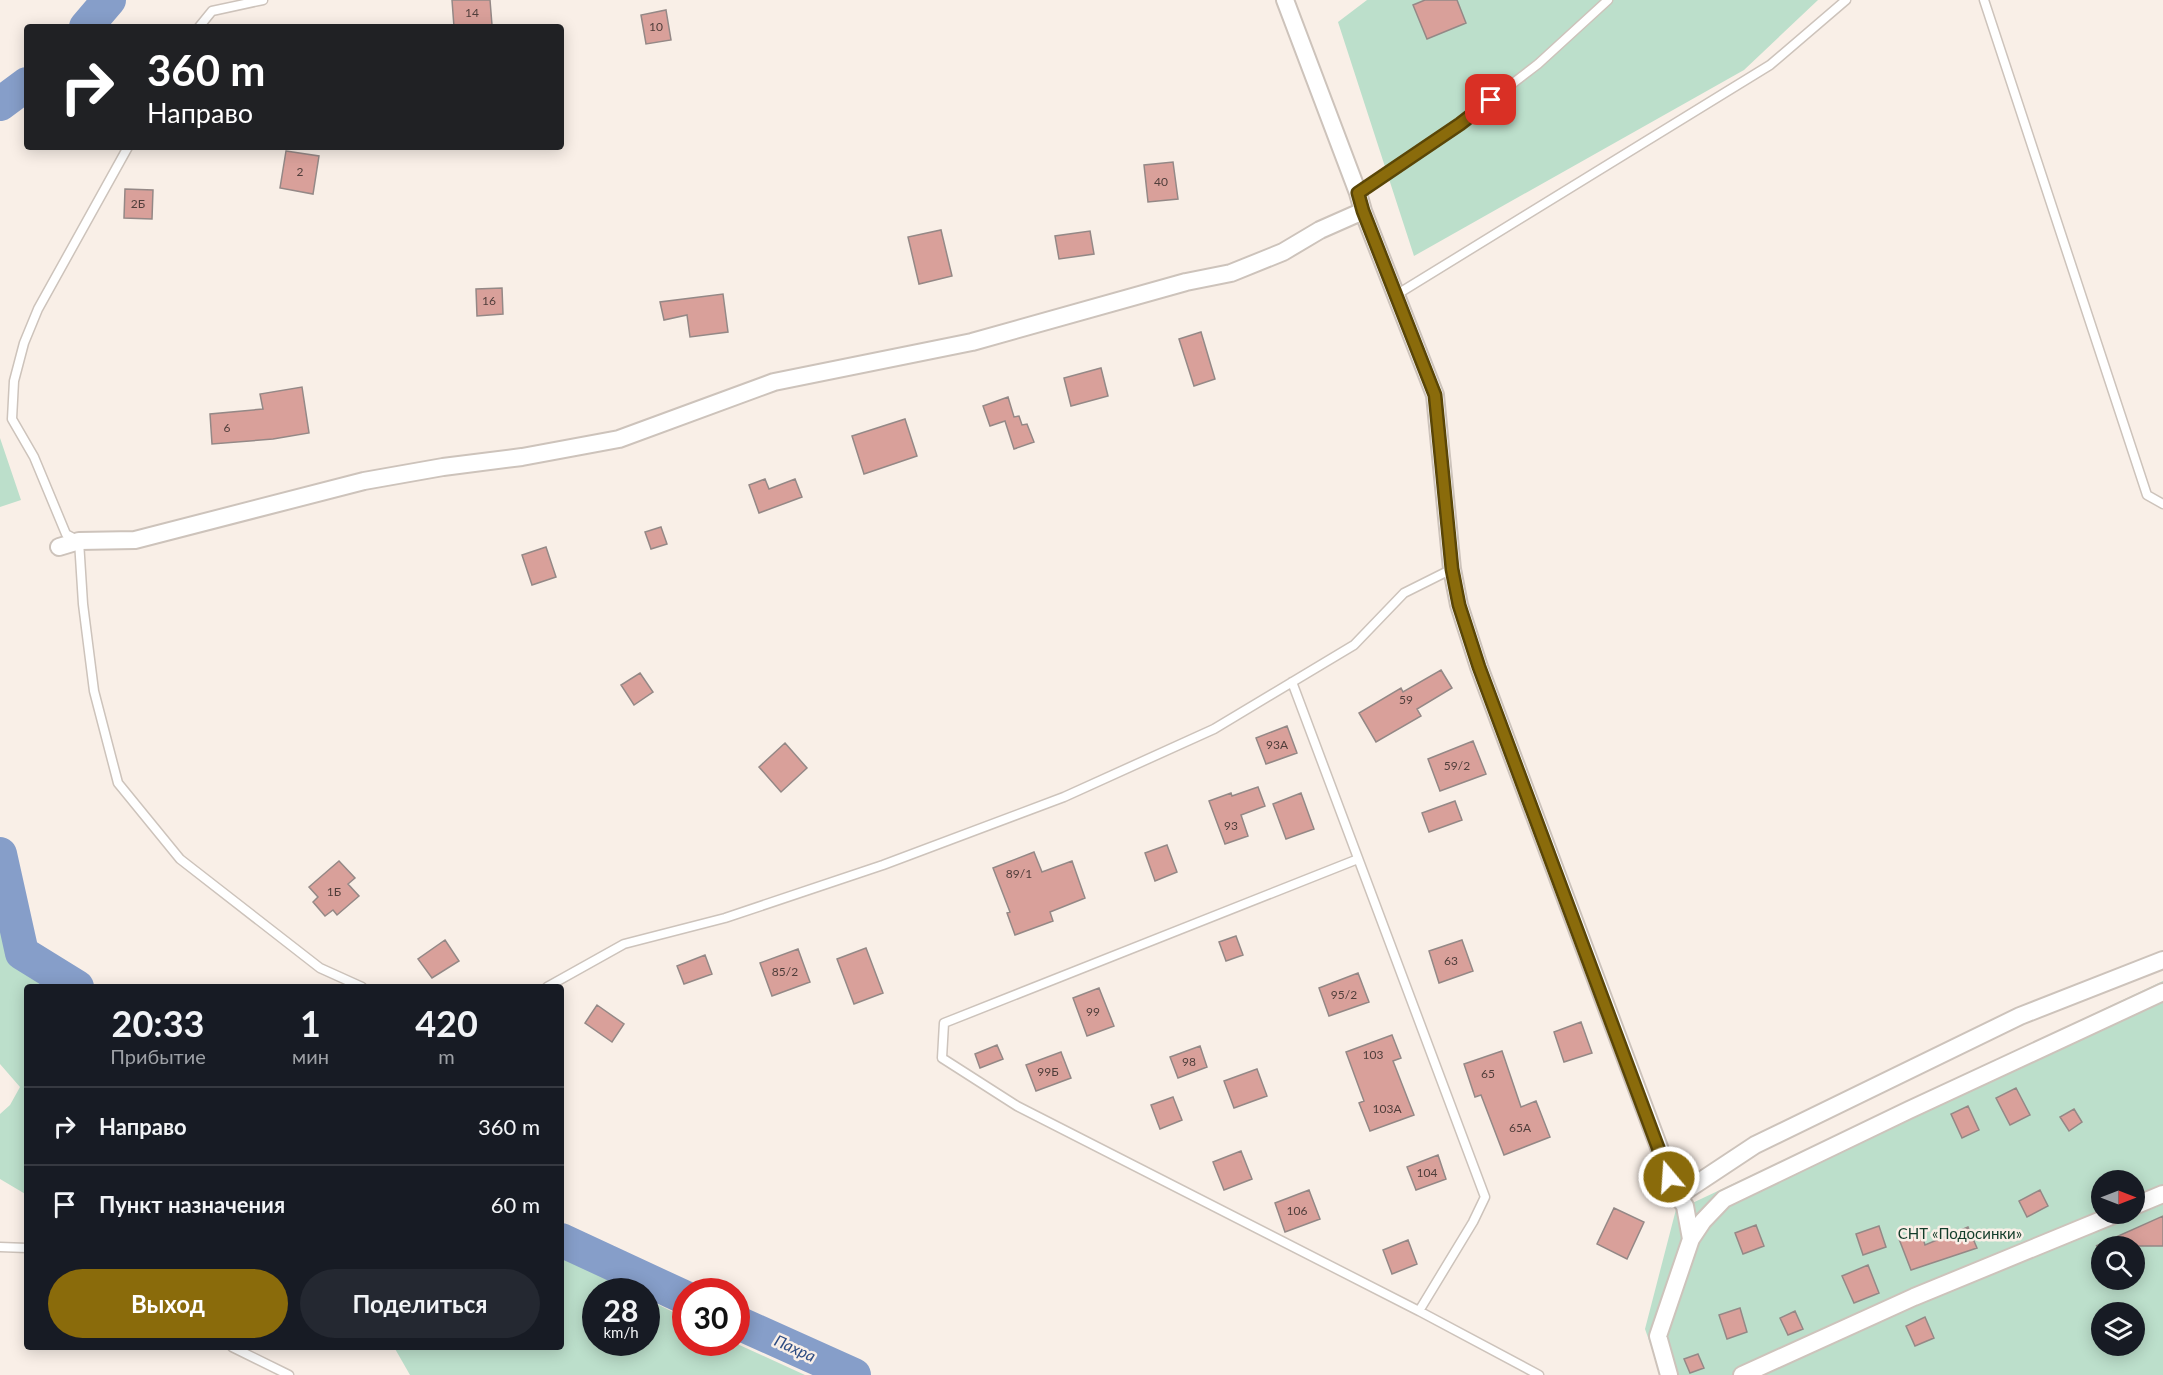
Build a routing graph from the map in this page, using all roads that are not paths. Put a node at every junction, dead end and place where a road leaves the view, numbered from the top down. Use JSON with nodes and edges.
{"nodes":[{"id":1,"x":263,"y":0,"type":"edge"},
{"id":2,"x":1285,"y":0,"type":"edge"},
{"id":3,"x":1608,"y":0,"type":"edge"},
{"id":4,"x":1846,"y":0,"type":"edge"},
{"id":5,"x":1984,"y":0,"type":"edge"},
{"id":6,"x":201,"y":24,"type":"edge"},
{"id":7,"x":126,"y":150,"type":"edge"},
{"id":8,"x":1358,"y":193,"type":"junction"},
{"id":9,"x":1363,"y":211,"type":"junction"},
{"id":10,"x":1396,"y":295,"type":"junction"},
{"id":11,"x":2163,"y":504,"type":"edge"},
{"id":12,"x":79,"y":541,"type":"junction"},
{"id":13,"x":59,"y":547,"type":"dead end"},
{"id":14,"x":1452,"y":569,"type":"junction"},
{"id":15,"x":1292,"y":682,"type":"junction"},
{"id":16,"x":1358,"y":860,"type":"junction"},
{"id":17,"x":2163,"y":960,"type":"edge"},
{"id":18,"x":355,"y":984,"type":"edge"},
{"id":19,"x":552,"y":984,"type":"edge"},
{"id":20,"x":2163,"y":992,"type":"edge"},
{"id":21,"x":2163,"y":1194,"type":"edge"},
{"id":22,"x":1678,"y":1196,"type":"junction"},
{"id":23,"x":2145,"y":1201,"type":"edge"},
{"id":24,"x":2092,"y":1224,"type":"edge"},
{"id":25,"x":1691,"y":1239,"type":"junction"},
{"id":26,"x":0,"y":1247,"type":"edge"},
{"id":27,"x":24,"y":1248,"type":"edge"},
{"id":28,"x":1419,"y":1311,"type":"junction"},
{"id":29,"x":238,"y":1350,"type":"edge"},
{"id":30,"x":289,"y":1375,"type":"edge"},
{"id":31,"x":1539,"y":1375,"type":"edge"},
{"id":32,"x":1669,"y":1375,"type":"edge"},
{"id":33,"x":1742,"y":1375,"type":"edge"}],
"edges":[{"from":1,"to":6,"type":"lane"},
{"from":2,"to":8,"type":"street"},
{"from":3,"to":8,"type":"lane"},
{"from":4,"to":10,"type":"lane"},
{"from":5,"to":11,"type":"lane"},
{"from":7,"to":12,"type":"lane"},
{"from":8,"to":9,"type":"street"},
{"from":9,"to":10,"type":"street"},
{"from":9,"to":12,"type":"street"},
{"from":10,"to":14,"type":"street"},
{"from":12,"to":13,"type":"street"},
{"from":12,"to":18,"type":"lane"},
{"from":14,"to":15,"type":"lane"},
{"from":14,"to":22,"type":"street"},
{"from":15,"to":16,"type":"lane"},
{"from":15,"to":19,"type":"lane"},
{"from":16,"to":28,"type":"lane"},
{"from":16,"to":28,"type":"lane"},
{"from":17,"to":22,"type":"street"},
{"from":20,"to":25,"type":"street"},
{"from":21,"to":23,"type":"street"},
{"from":22,"to":25,"type":"street"},
{"from":24,"to":33,"type":"street"},
{"from":25,"to":32,"type":"street"},
{"from":26,"to":27,"type":"lane"},
{"from":28,"to":31,"type":"lane"},
{"from":29,"to":30,"type":"lane"}]}
